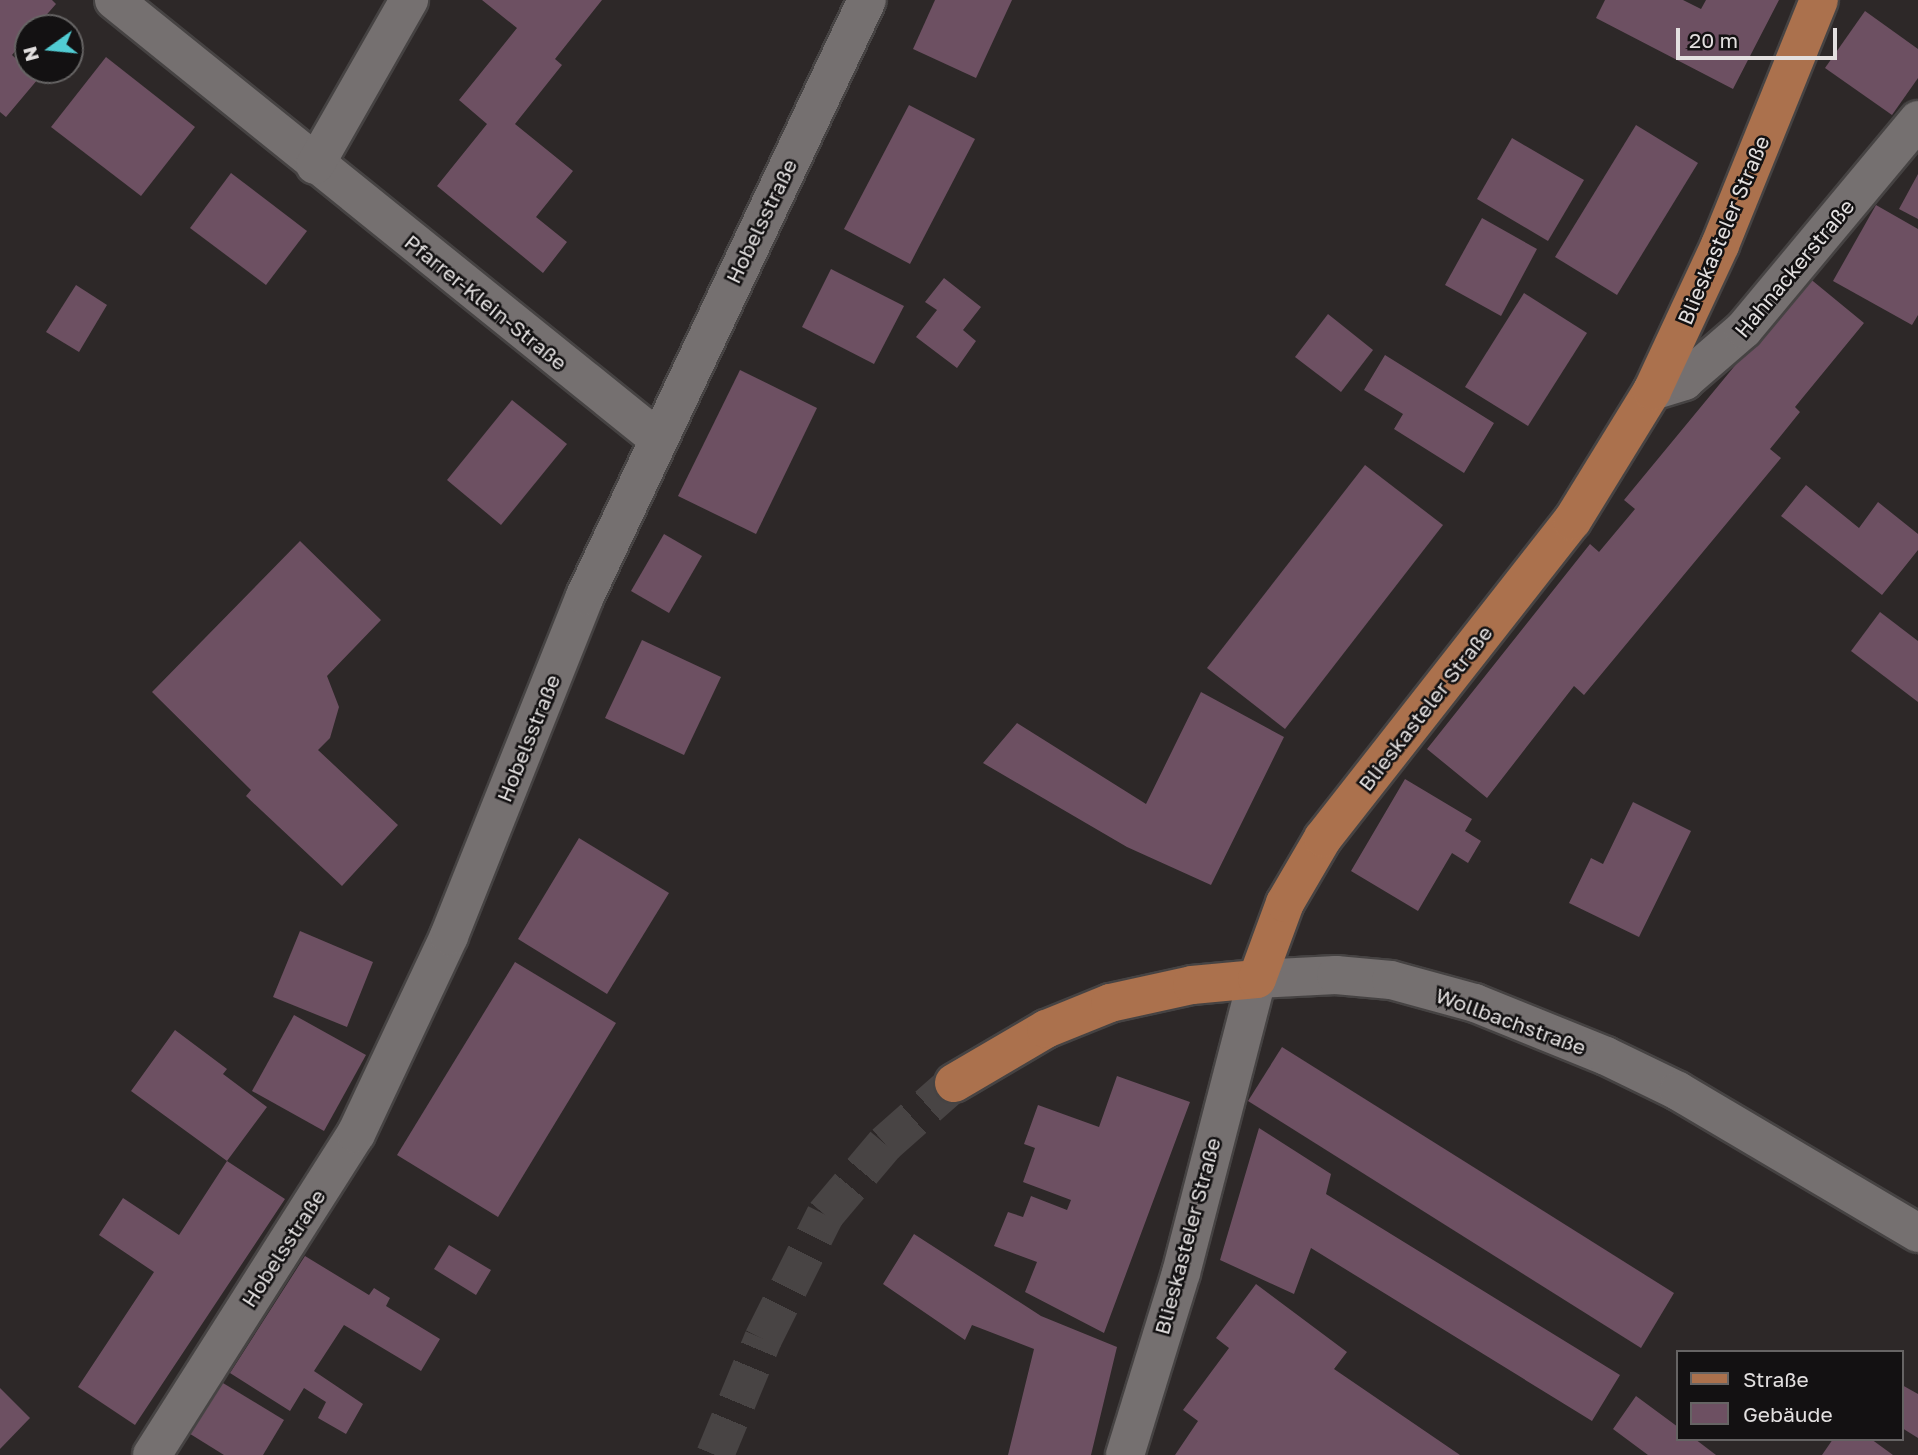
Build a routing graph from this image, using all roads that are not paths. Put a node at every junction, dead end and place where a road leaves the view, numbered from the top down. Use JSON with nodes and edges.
{"nodes":[{"id":1,"x":114,"y":0,"type":"edge"},
{"id":2,"x":409,"y":0,"type":"edge"},
{"id":3,"x":867,"y":0,"type":"edge"},
{"id":4,"x":1819,"y":0,"type":"edge"},
{"id":5,"x":1918,"y":120,"type":"edge"},
{"id":6,"x":315,"y":165,"type":"junction"},
{"id":7,"x":1652,"y":391,"type":"junction"},
{"id":8,"x":657,"y":438,"type":"junction"},
{"id":9,"x":1256,"y":979,"type":"junction"},
{"id":10,"x":954,"y":1083,"type":"tunnel mouth"},
{"id":11,"x":1918,"y":1233,"type":"edge"},
{"id":12,"x":152,"y":1455,"type":"edge"},
{"id":13,"x":1125,"y":1455,"type":"edge"}],
"edges":[{"from":1,"to":6,"type":"street","name":"Pfarrer-Klein-Straße"},
{"from":2,"to":6,"type":"street"},
{"from":3,"to":8,"type":"street","name":"Hobelsstraße"},
{"from":4,"to":7,"type":"main road","name":"Blieskasteler Straße"},
{"from":5,"to":7,"type":"street","name":"Hahnackerstraße"},
{"from":6,"to":8,"type":"street","name":"Pfarrer-Klein-Straße"},
{"from":7,"to":9,"type":"main road","name":"Blieskasteler Straße"},
{"from":8,"to":12,"type":"street","name":"Hobelsstraße"},
{"from":9,"to":10,"type":"main road","name":"Wollbachstraße"},
{"from":9,"to":11,"type":"street","name":"Wollbachstraße"},
{"from":9,"to":13,"type":"street","name":"Blieskasteler Straße"}]}
